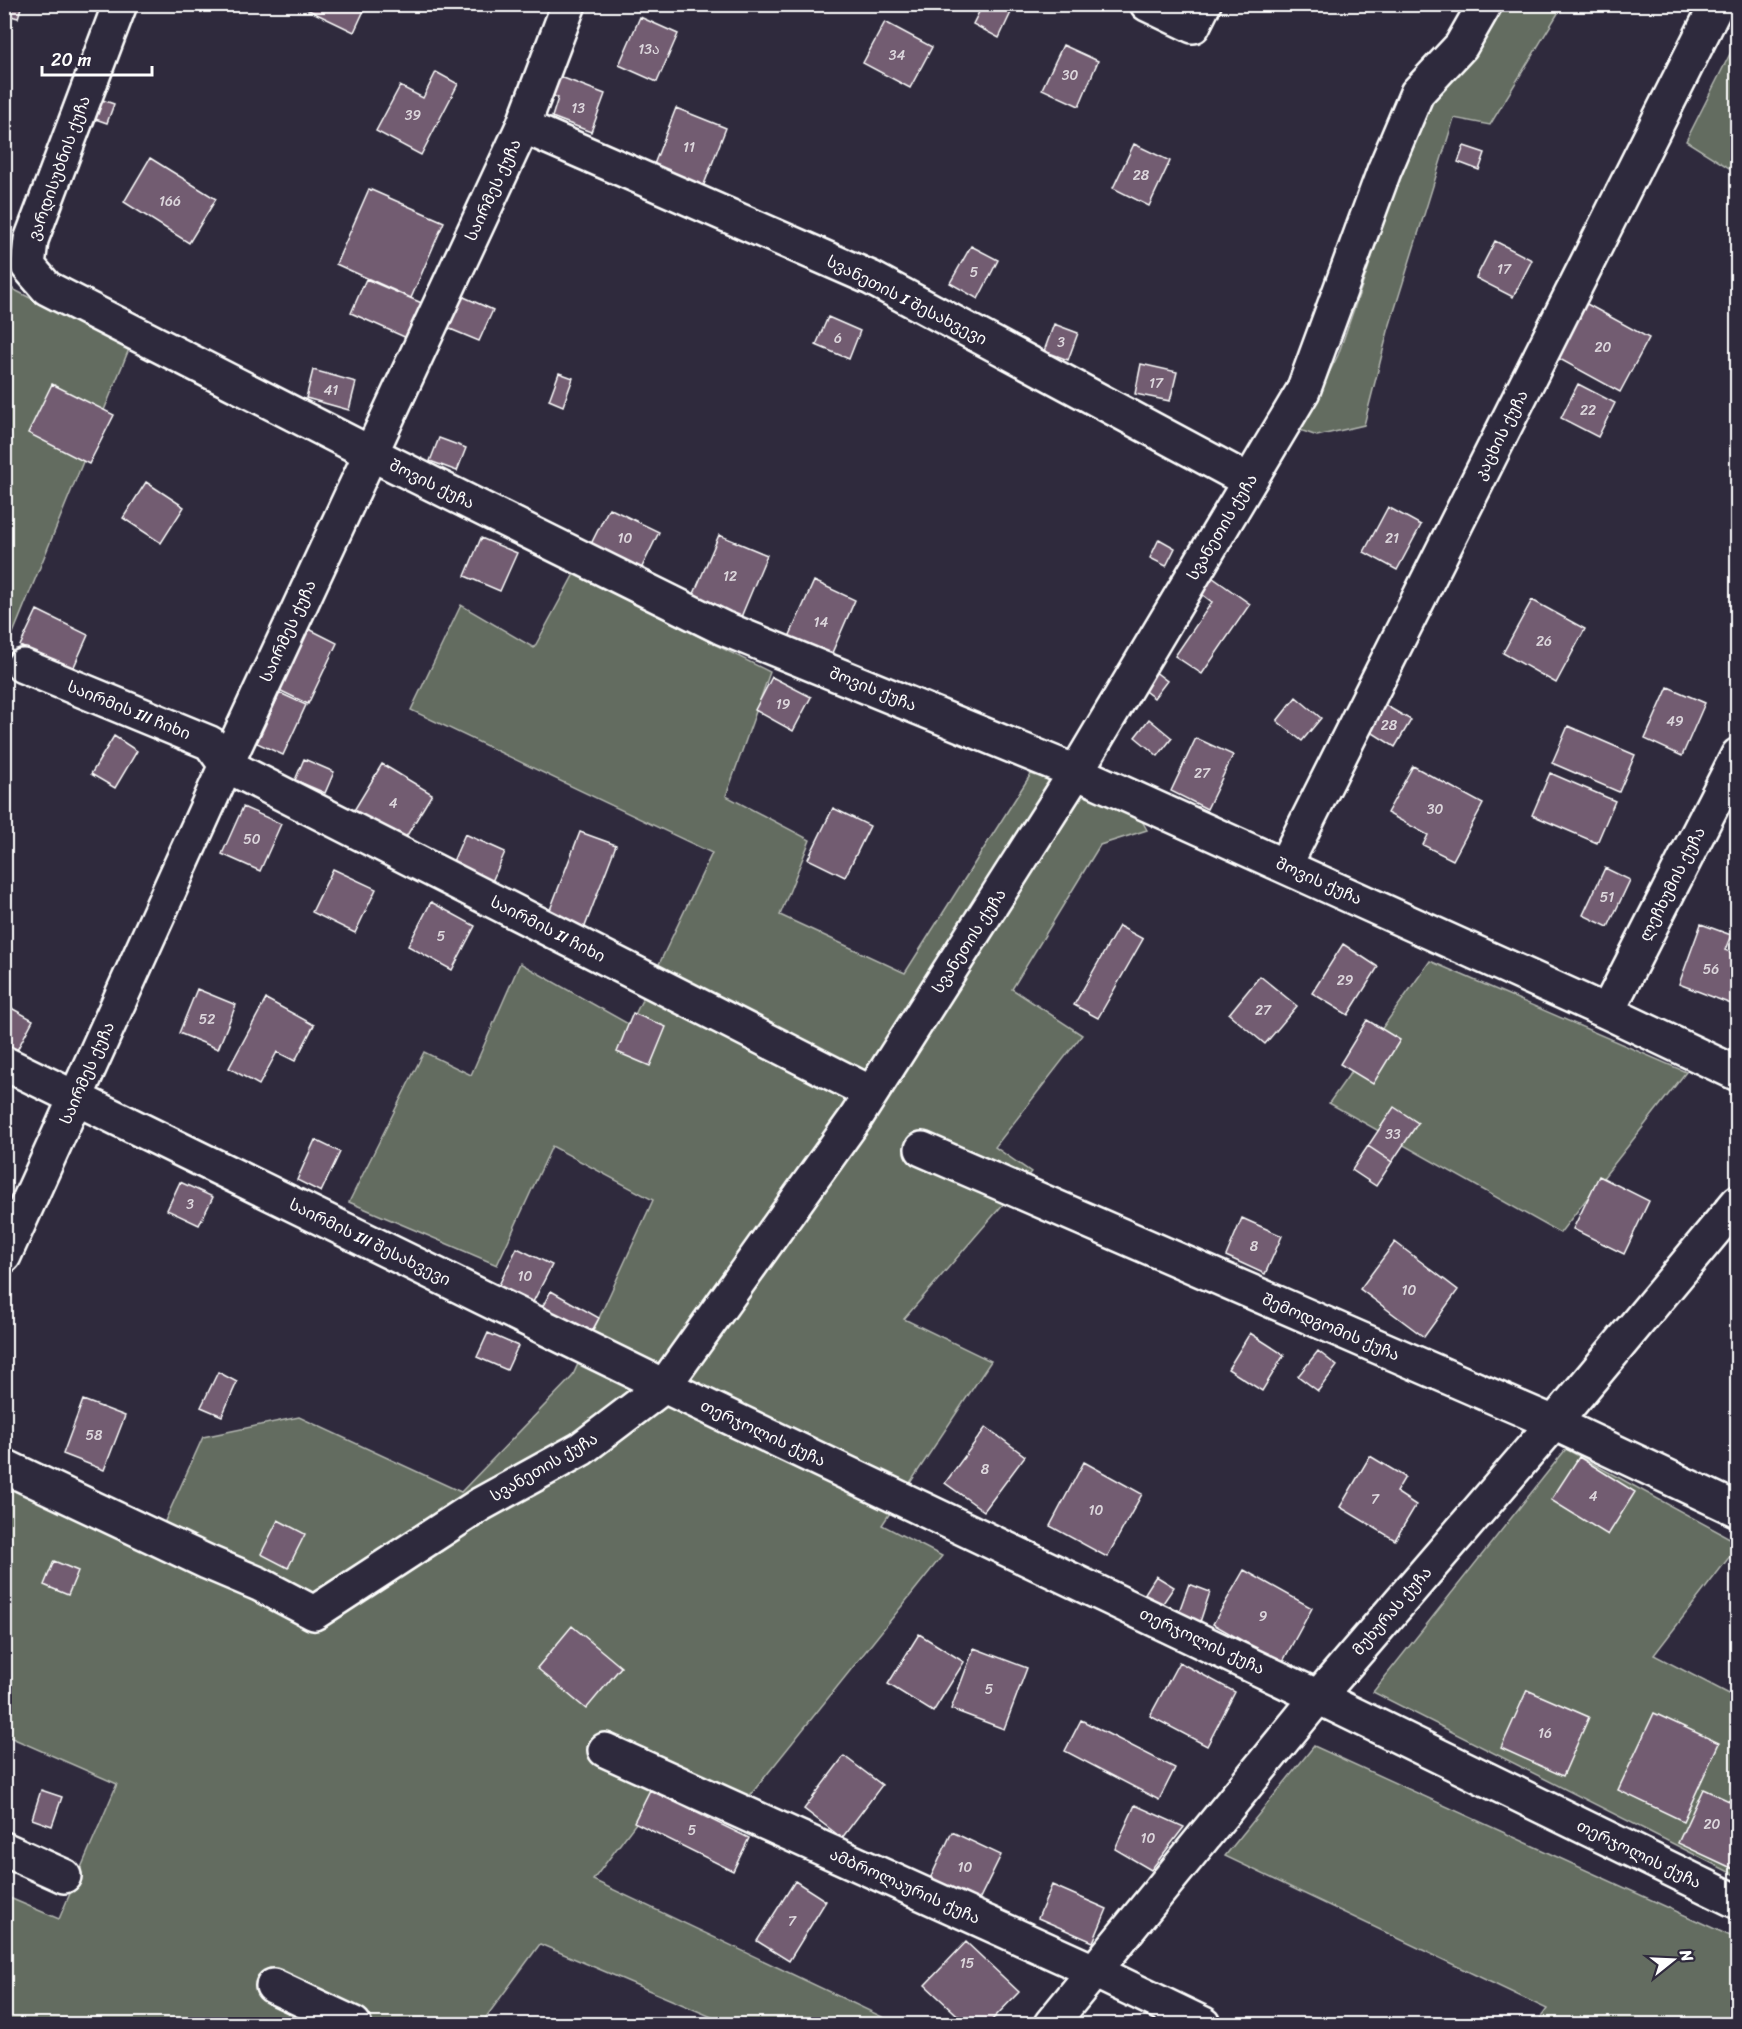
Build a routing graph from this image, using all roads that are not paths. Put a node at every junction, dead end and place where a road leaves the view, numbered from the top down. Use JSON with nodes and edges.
{"nodes":[{"id":1,"x":120,"y":4,"type":"edge"},
{"id":2,"x":569,"y":4,"type":"edge"},
{"id":3,"x":1147,"y":4,"type":"edge"},
{"id":4,"x":1204,"y":4,"type":"edge"},
{"id":5,"x":1485,"y":4,"type":"edge"},
{"id":6,"x":1717,"y":4,"type":"edge"},
{"id":7,"x":522,"y":126,"type":"junction"},
{"id":8,"x":28,"y":266,"type":"joint"},
{"id":9,"x":370,"y":453,"type":"junction"},
{"id":10,"x":1249,"y":481,"type":"junction"},
{"id":11,"x":23,"y":666,"type":"dead end"},
{"id":12,"x":1737,"y":755,"type":"edge"},
{"id":13,"x":225,"y":765,"type":"junction"},
{"id":14,"x":1076,"y":772,"type":"junction"},
{"id":15,"x":1285,"y":866,"type":"junction"},
{"id":16,"x":1607,"y":1012,"type":"junction"},
{"id":17,"x":4,"y":1064,"type":"edge"},
{"id":18,"x":1737,"y":1074,"type":"edge"},
{"id":19,"x":871,"y":1093,"type":"junction"},
{"id":20,"x":76,"y":1098,"type":"junction"},
{"id":21,"x":922,"y":1149,"type":"dead end"},
{"id":22,"x":1737,"y":1202,"type":"edge"},
{"id":23,"x":4,"y":1256,"type":"edge"},
{"id":24,"x":664,"y":1386,"type":"junction"},
{"id":25,"x":1554,"y":1423,"type":"junction"},
{"id":26,"x":4,"y":1466,"type":"edge"},
{"id":27,"x":1737,"y":1510,"type":"edge"},
{"id":28,"x":1318,"y":1697,"type":"junction"},
{"id":29,"x":605,"y":1750,"type":"dead end"},
{"id":30,"x":4,"y":1849,"type":"edge"},
{"id":31,"x":64,"y":1876,"type":"dead end"},
{"id":32,"x":1737,"y":1902,"type":"edge"},
{"id":33,"x":1096,"y":1972,"type":"junction"},
{"id":34,"x":273,"y":1986,"type":"dead end"},
{"id":35,"x":354,"y":2025,"type":"edge"},
{"id":36,"x":1051,"y":2025,"type":"edge"},
{"id":37,"x":1204,"y":2025,"type":"edge"}],
"edges":[{"from":1,"to":8,"type":"street","name":"ვარდისუბნის ქუჩა"},
{"from":2,"to":7,"type":"street","name":"საირმეს ქუჩა"},
{"from":3,"to":4,"type":"street"},
{"from":5,"to":10,"type":"street","name":"სვანეთის ქუჩა"},
{"from":6,"to":15,"type":"street","name":"კაცხის ქუჩა"},
{"from":7,"to":9,"type":"street","name":"საირმეს ქუჩა"},
{"from":7,"to":10,"type":"street","name":"სვანეთის I შესახვევი"},
{"from":8,"to":9,"type":"street","name":"შოვის ქუჩა"},
{"from":9,"to":13,"type":"street","name":"საირმეს ქუჩა"},
{"from":9,"to":14,"type":"street","name":"შოვის ქუჩა"},
{"from":10,"to":14,"type":"street","name":"სვანეთის ქუჩა"},
{"from":11,"to":13,"type":"street","name":"საირმის III ჩიხი"},
{"from":12,"to":16,"type":"street","name":"ლეჩხუმის ქუჩა"},
{"from":13,"to":19,"type":"street","name":"საირმის II ჩიხი"},
{"from":13,"to":20,"type":"street","name":"საირმეს ქუჩა"},
{"from":14,"to":15,"type":"street","name":"შოვის ქუჩა"},
{"from":14,"to":19,"type":"street","name":"სვანეთის ქუჩა"},
{"from":15,"to":16,"type":"street","name":"შოვის ქუჩა"},
{"from":16,"to":18,"type":"street","name":"შოვის ქუჩა"},
{"from":17,"to":20,"type":"street","name":"საირმის III შესახვევი"},
{"from":19,"to":24,"type":"street","name":"სვანეთის ქუჩა"},
{"from":20,"to":23,"type":"street","name":"საირმეს ქუჩა"},
{"from":20,"to":24,"type":"street","name":"საირმის III შესახვევი"},
{"from":21,"to":25,"type":"street","name":"შემოდგომის ქუჩა"},
{"from":22,"to":25,"type":"street","name":"მუხურას ქუჩა"},
{"from":24,"to":26,"type":"street","name":"სვანეთის ქუჩა"},
{"from":24,"to":28,"type":"street","name":"თერჯოლის ქუჩა"},
{"from":25,"to":27,"type":"street","name":"შემოდგომის ქუჩა"},
{"from":25,"to":28,"type":"street","name":"მუხურას ქუჩა"},
{"from":28,"to":32,"type":"street","name":"თერჯოლის ქუჩა"},
{"from":28,"to":33,"type":"street","name":"მუხურას ქუჩა"},
{"from":29,"to":33,"type":"street","name":"ამბროლაურის ქუჩა"},
{"from":30,"to":31,"type":"street"},
{"from":33,"to":36,"type":"street","name":"მუხურას ქუჩა"},
{"from":33,"to":37,"type":"street","name":"ამბროლაურის ქუჩა"},
{"from":34,"to":35,"type":"street"}]}
